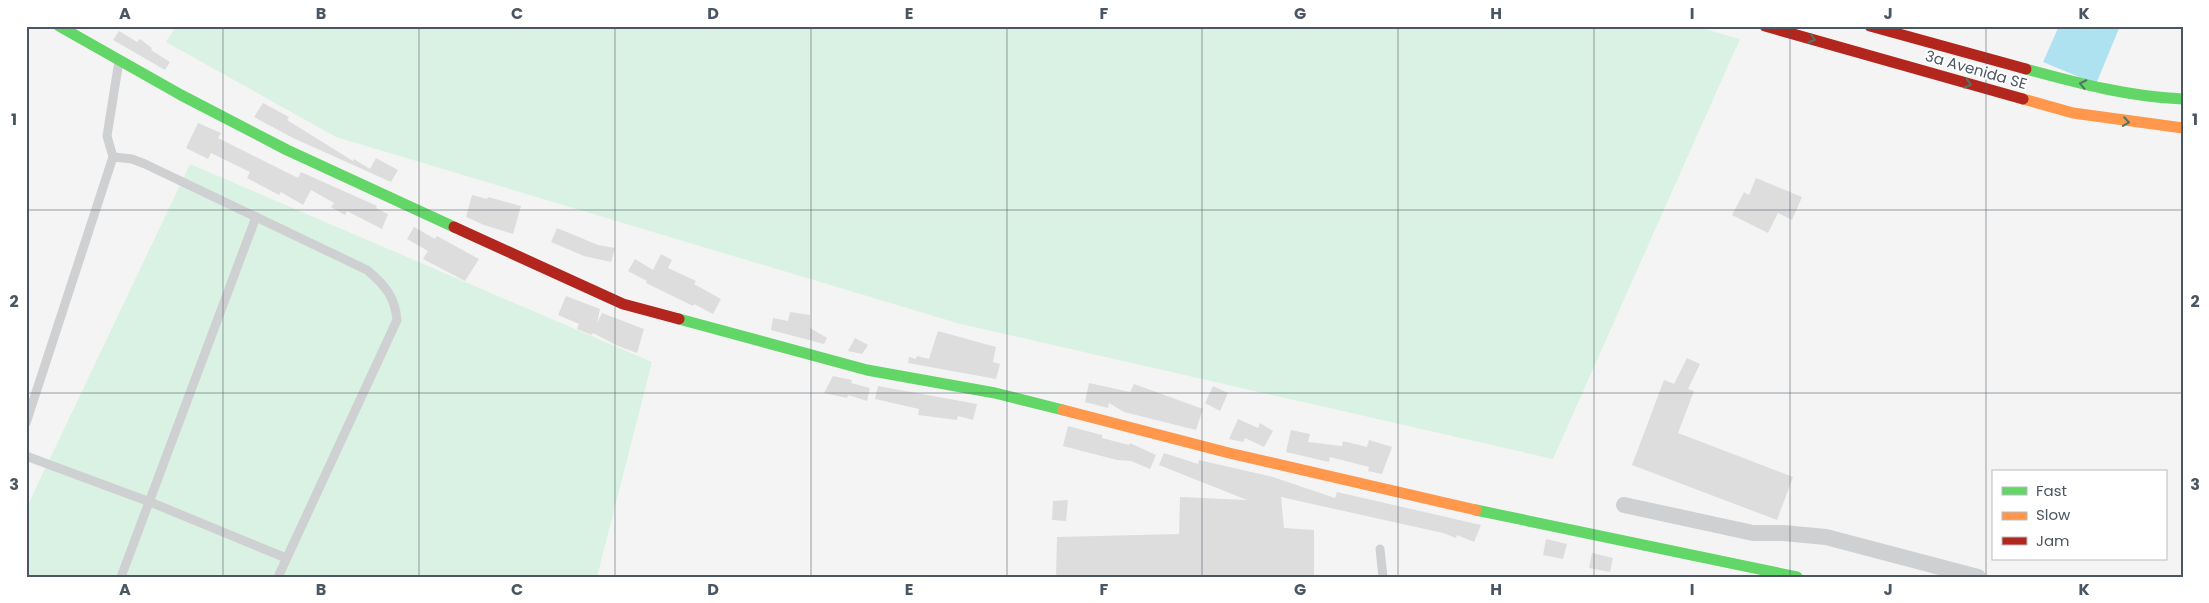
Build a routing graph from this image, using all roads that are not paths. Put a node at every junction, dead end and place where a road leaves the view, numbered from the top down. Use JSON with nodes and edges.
{"nodes":[{"id":1,"x":59,"y":26,"type":"edge"},
{"id":2,"x":1765,"y":26,"type":"edge"},
{"id":3,"x":1870,"y":26,"type":"edge"},
{"id":4,"x":119,"y":59,"type":"junction"},
{"id":5,"x":2183,"y":99,"type":"edge"},
{"id":6,"x":2183,"y":128,"type":"edge"},
{"id":7,"x":113,"y":157,"type":"junction"},
{"id":8,"x":256,"y":217,"type":"junction"},
{"id":9,"x":26,"y":423,"type":"edge"},
{"id":10,"x":26,"y":456,"type":"edge"},
{"id":11,"x":150,"y":502,"type":"junction"},
{"id":12,"x":1624,"y":505,"type":"dead end"},
{"id":13,"x":1380,"y":549,"type":"dead end"},
{"id":14,"x":286,"y":558,"type":"junction"},
{"id":15,"x":121,"y":577,"type":"edge"},
{"id":16,"x":278,"y":577,"type":"edge"},
{"id":17,"x":1383,"y":577,"type":"edge"},
{"id":18,"x":1797,"y":577,"type":"edge"},
{"id":19,"x":1978,"y":577,"type":"edge"}],
"edges":[{"from":1,"to":4,"type":"street"},
{"from":2,"to":6,"type":"street","name":"3a Avenida SE","one_way":true},
{"from":5,"to":3,"type":"street","one_way":true},
{"from":4,"to":7,"type":"lane"},
{"from":4,"to":18,"type":"street"},
{"from":7,"to":8,"type":"lane"},
{"from":7,"to":9,"type":"lane"},
{"from":8,"to":11,"type":"lane"},
{"from":8,"to":14,"type":"lane"},
{"from":10,"to":11,"type":"lane"},
{"from":11,"to":14,"type":"lane"},
{"from":11,"to":15,"type":"lane"},
{"from":12,"to":19,"type":"street"},
{"from":13,"to":17,"type":"lane"},
{"from":14,"to":16,"type":"lane"}]}
